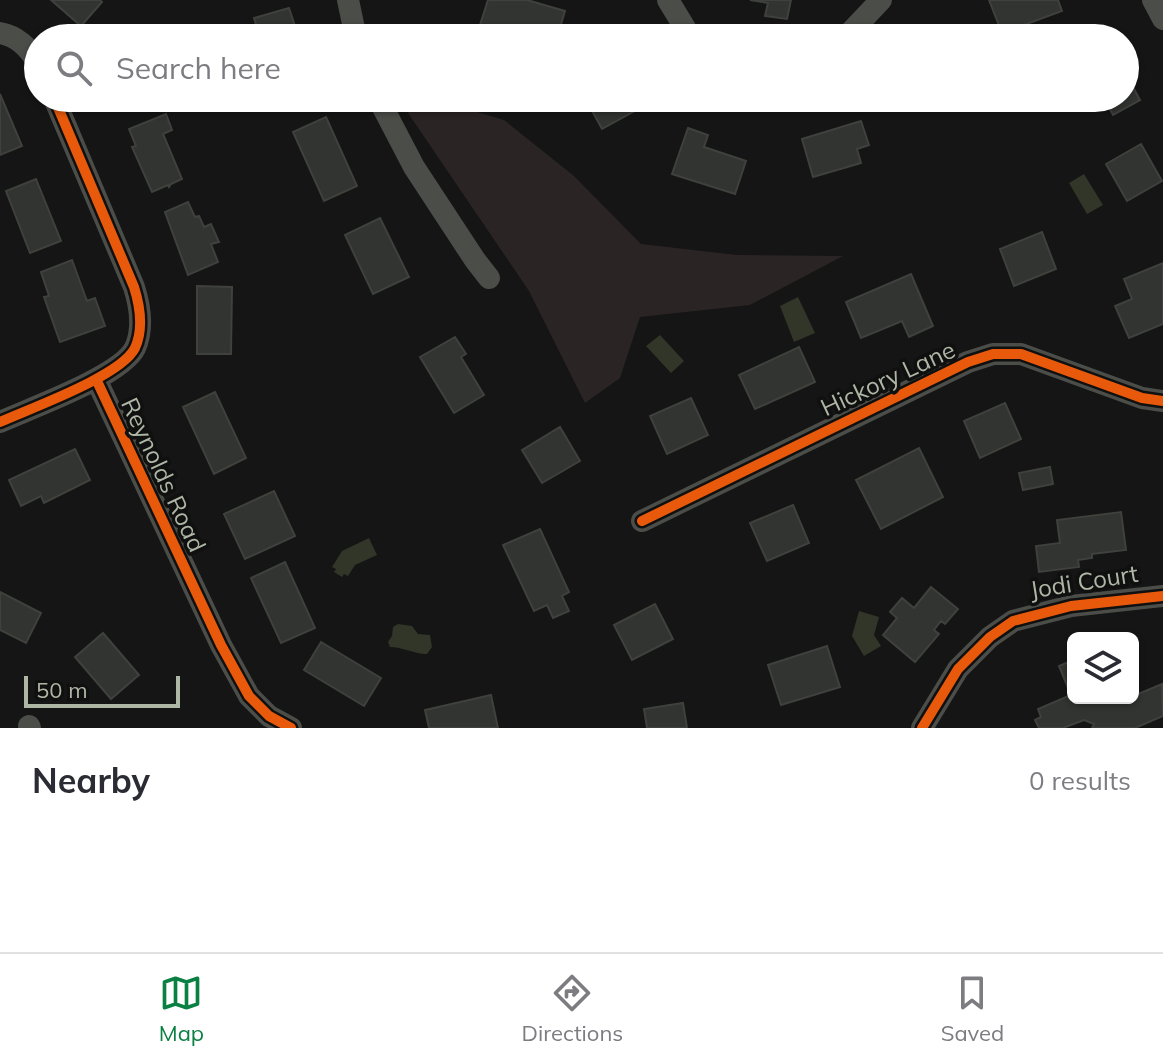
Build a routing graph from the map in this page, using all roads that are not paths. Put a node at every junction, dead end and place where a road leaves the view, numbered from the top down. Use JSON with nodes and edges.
{"nodes":[{"id":1,"x":348,"y":0,"type":"edge"},
{"id":2,"x":668,"y":0,"type":"edge"},
{"id":3,"x":881,"y":0,"type":"edge"},
{"id":4,"x":1153,"y":0,"type":"edge"},
{"id":5,"x":1163,"y":19,"type":"edge"},
{"id":6,"x":353,"y":24,"type":"edge"},
{"id":7,"x":683,"y":24,"type":"edge"},
{"id":8,"x":858,"y":24,"type":"edge"},
{"id":9,"x":0,"y":33,"type":"edge"},
{"id":10,"x":24,"y":44,"type":"edge"},
{"id":11,"x":60,"y":112,"type":"edge"},
{"id":12,"x":383,"y":112,"type":"edge"},
{"id":13,"x":489,"y":278,"type":"dead end"},
{"id":14,"x":96,"y":379,"type":"junction"},
{"id":15,"x":1163,"y":401,"type":"edge"},
{"id":16,"x":0,"y":422,"type":"edge"},
{"id":17,"x":642,"y":521,"type":"dead end"},
{"id":18,"x":1163,"y":596,"type":"edge"},
{"id":19,"x":291,"y":728,"type":"edge"},
{"id":20,"x":922,"y":728,"type":"edge"}],
"edges":[{"from":1,"to":6,"type":"street"},
{"from":2,"to":7,"type":"street"},
{"from":3,"to":8,"type":"street"},
{"from":4,"to":5,"type":"street"},
{"from":9,"to":10,"type":"street"},
{"from":11,"to":14,"type":"street","name":"Reynolds Road"},
{"from":12,"to":13,"type":"street"},
{"from":14,"to":16,"type":"street"},
{"from":14,"to":19,"type":"street","name":"Reynolds Road"},
{"from":15,"to":17,"type":"street","name":"Hickory Lane"},
{"from":18,"to":20,"type":"street","name":"Jodi Court"}]}
